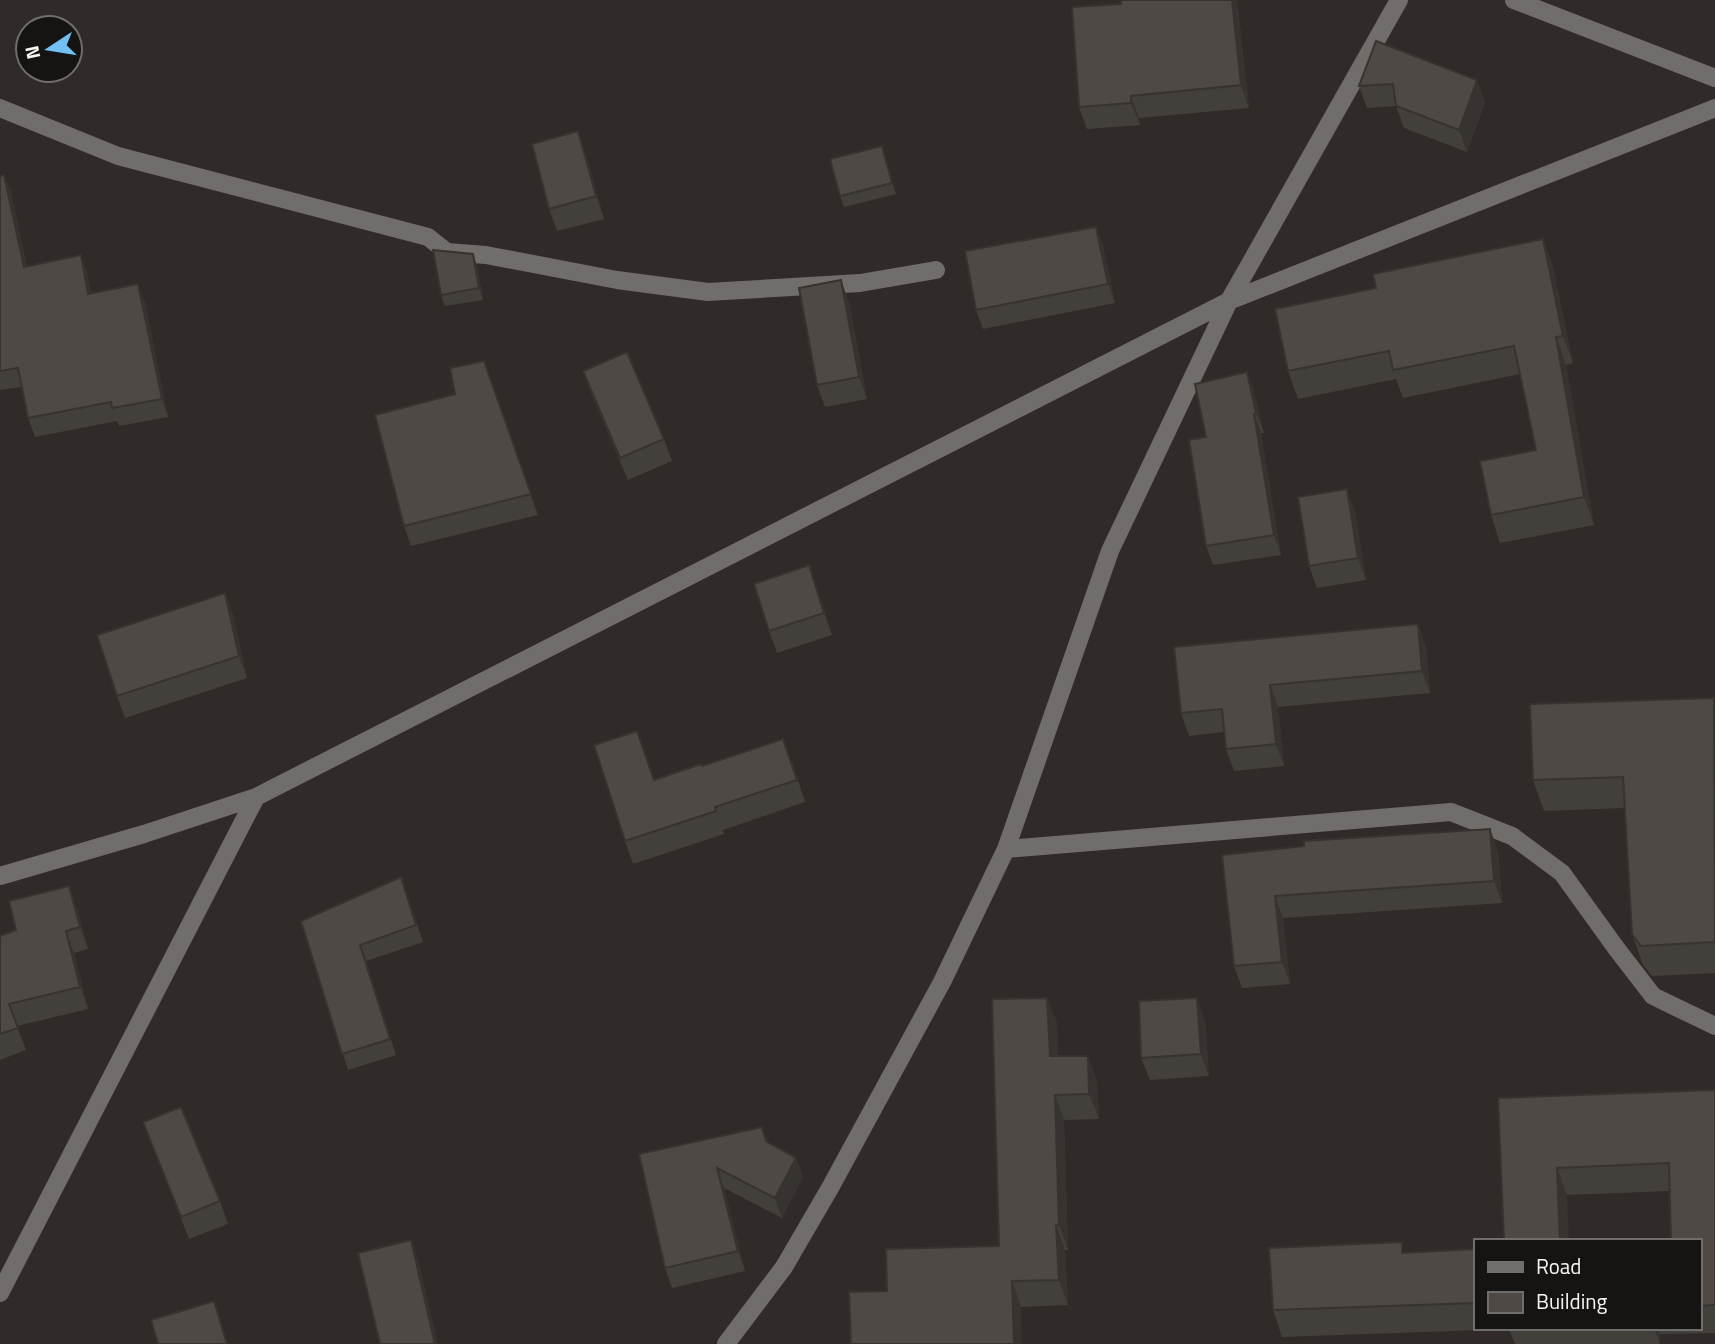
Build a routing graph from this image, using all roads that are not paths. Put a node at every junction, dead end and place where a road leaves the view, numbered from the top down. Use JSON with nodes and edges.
{"nodes":[{"id":1,"x":1399,"y":0,"type":"edge"},
{"id":2,"x":1514,"y":0,"type":"edge"},
{"id":3,"x":1715,"y":78,"type":"edge"},
{"id":4,"x":0,"y":108,"type":"edge"},
{"id":5,"x":1715,"y":108,"type":"edge"},
{"id":6,"x":936,"y":270,"type":"dead end"},
{"id":7,"x":1229,"y":301,"type":"junction"},
{"id":8,"x":256,"y":797,"type":"junction"},
{"id":9,"x":1006,"y":849,"type":"junction"},
{"id":10,"x":0,"y":876,"type":"edge"},
{"id":11,"x":1715,"y":1026,"type":"edge"},
{"id":12,"x":0,"y":1293,"type":"edge"},
{"id":13,"x":726,"y":1344,"type":"edge"}],
"edges":[{"from":1,"to":7,"type":"street"},
{"from":2,"to":3,"type":"street"},
{"from":4,"to":6,"type":"street"},
{"from":5,"to":7,"type":"street"},
{"from":7,"to":8,"type":"street"},
{"from":7,"to":9,"type":"street"},
{"from":8,"to":10,"type":"street"},
{"from":8,"to":12,"type":"street"},
{"from":9,"to":11,"type":"street"},
{"from":9,"to":13,"type":"street"}]}
